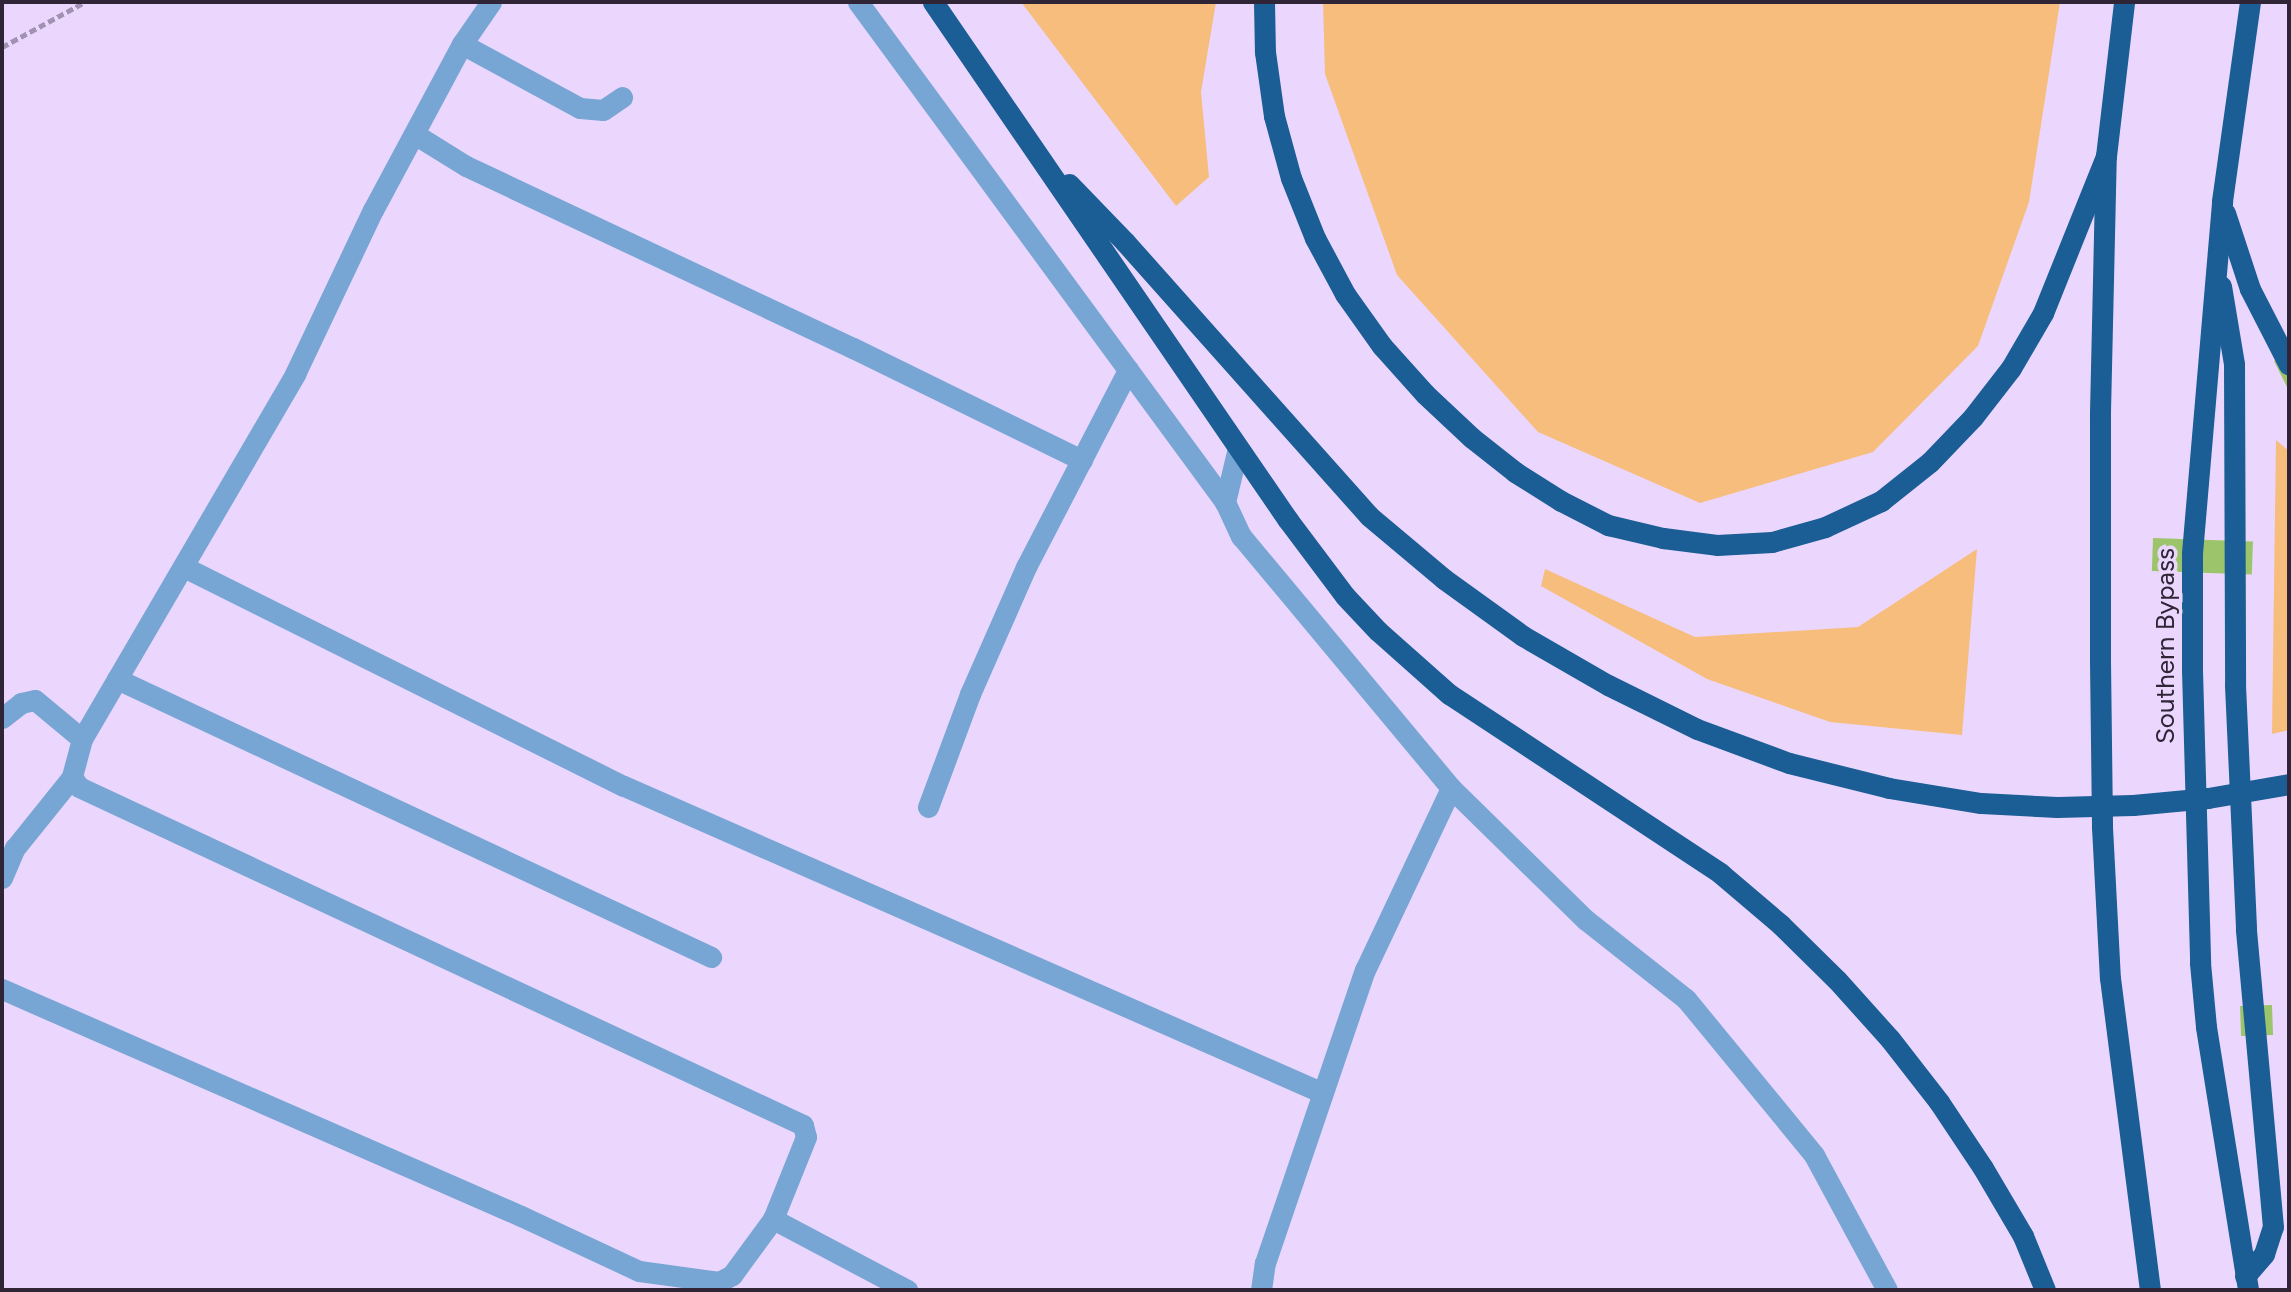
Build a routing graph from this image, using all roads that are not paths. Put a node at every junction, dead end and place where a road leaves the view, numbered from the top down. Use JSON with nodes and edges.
{"nodes":[{"id":1,"x":491,"y":2,"type":"edge"},
{"id":2,"x":858,"y":2,"type":"edge"},
{"id":3,"x":933,"y":2,"type":"edge"},
{"id":4,"x":1264,"y":2,"type":"edge"},
{"id":5,"x":2124,"y":2,"type":"edge"},
{"id":6,"x":2250,"y":2,"type":"edge"},
{"id":7,"x":462,"y":44,"type":"junction"},
{"id":8,"x":622,"y":97,"type":"dead end"},
{"id":9,"x":416,"y":135,"type":"junction"},
{"id":10,"x":1026,"y":140,"type":"junction"},
{"id":11,"x":2106,"y":156,"type":"junction"},
{"id":12,"x":2222,"y":201,"type":"junction"},
{"id":13,"x":2216,"y":270,"type":"junction"},
{"id":14,"x":2289,"y":365,"type":"edge"},
{"id":15,"x":1128,"y":370,"type":"junction"},
{"id":16,"x":1238,"y":448,"type":"junction"},
{"id":17,"x":1082,"y":460,"type":"junction"},
{"id":18,"x":1225,"y":502,"type":"junction"},
{"id":19,"x":184,"y":567,"type":"junction"},
{"id":20,"x":117,"y":679,"type":"junction"},
{"id":21,"x":2,"y":718,"type":"edge"},
{"id":22,"x":82,"y":739,"type":"junction"},
{"id":23,"x":72,"y":777,"type":"junction"},
{"id":24,"x":2289,"y":785,"type":"edge"},
{"id":25,"x":1451,"y":788,"type":"junction"},
{"id":26,"x":928,"y":807,"type":"dead end"},
{"id":27,"x":2,"y":878,"type":"edge"},
{"id":28,"x":711,"y":957,"type":"dead end"},
{"id":29,"x":2,"y":989,"type":"edge"},
{"id":30,"x":1323,"y":1093,"type":"junction"},
{"id":31,"x":773,"y":1219,"type":"junction"},
{"id":32,"x":2246,"y":1283,"type":"edge"},
{"id":33,"x":907,"y":1290,"type":"edge"},
{"id":34,"x":1261,"y":1290,"type":"edge"},
{"id":35,"x":1887,"y":1290,"type":"edge"},
{"id":36,"x":2045,"y":1290,"type":"edge"},
{"id":37,"x":2150,"y":1290,"type":"edge"}],
"edges":[{"from":1,"to":7,"type":"street"},
{"from":2,"to":15,"type":"street"},
{"from":3,"to":10,"type":"highway"},
{"from":4,"to":11,"type":"highway"},
{"from":5,"to":11,"type":"highway"},
{"from":6,"to":12,"type":"highway","name":"Southern Bypass"},
{"from":7,"to":8,"type":"street"},
{"from":7,"to":9,"type":"street"},
{"from":9,"to":17,"type":"street"},
{"from":9,"to":19,"type":"street"},
{"from":10,"to":16,"type":"highway"},
{"from":10,"to":24,"type":"highway"},
{"from":11,"to":37,"type":"highway","bridge":true},
{"from":12,"to":13,"type":"highway","name":"Southern Bypass"},
{"from":12,"to":14,"type":"highway"},
{"from":13,"to":32,"type":"highway","name":"Southern Bypass","bridge":true},
{"from":13,"to":32,"type":"highway","bridge":true},
{"from":15,"to":17,"type":"street"},
{"from":15,"to":18,"type":"street"},
{"from":16,"to":18,"type":"street"},
{"from":16,"to":36,"type":"highway"},
{"from":17,"to":26,"type":"street"},
{"from":18,"to":25,"type":"street"},
{"from":19,"to":20,"type":"street"},
{"from":19,"to":30,"type":"street"},
{"from":20,"to":22,"type":"street"},
{"from":20,"to":28,"type":"street"},
{"from":21,"to":22,"type":"street"},
{"from":22,"to":23,"type":"street"},
{"from":23,"to":27,"type":"street"},
{"from":23,"to":31,"type":"street"},
{"from":25,"to":30,"type":"street"},
{"from":25,"to":35,"type":"street"},
{"from":29,"to":31,"type":"street"},
{"from":30,"to":34,"type":"street"},
{"from":31,"to":33,"type":"street"}]}
